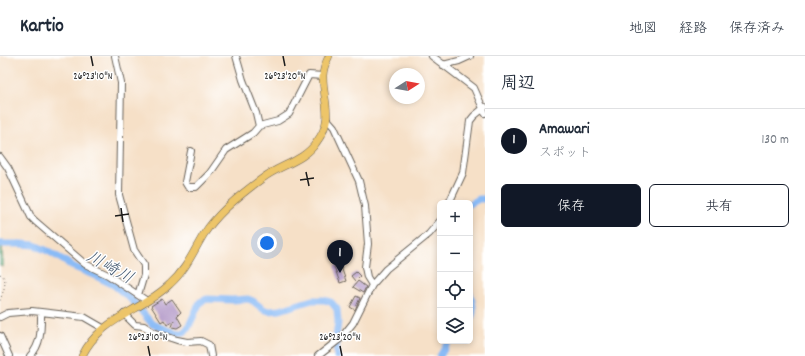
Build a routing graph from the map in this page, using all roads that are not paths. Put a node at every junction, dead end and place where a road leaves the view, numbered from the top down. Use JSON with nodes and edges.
{"nodes":[{"id":1,"x":115,"y":56,"type":"edge"},
{"id":2,"x":236,"y":56,"type":"edge"},
{"id":3,"x":329,"y":56,"type":"edge"},
{"id":4,"x":432,"y":56,"type":"edge"},
{"id":5,"x":470,"y":56,"type":"edge"},
{"id":6,"x":443,"y":65,"type":"junction"},
{"id":7,"x":323,"y":76,"type":"junction"},
{"id":8,"x":484,"y":110,"type":"edge"},
{"id":9,"x":327,"y":119,"type":"junction"},
{"id":10,"x":260,"y":126,"type":"junction"},
{"id":11,"x":191,"y":151,"type":"dead end"},
{"id":12,"x":0,"y":157,"type":"edge"},
{"id":13,"x":451,"y":200,"type":"edge"},
{"id":14,"x":437,"y":225,"type":"edge"},
{"id":15,"x":372,"y":285,"type":"junction"},
{"id":16,"x":138,"y":295,"type":"junction"},
{"id":17,"x":145,"y":302,"type":"junction"},
{"id":18,"x":41,"y":312,"type":"junction"},
{"id":19,"x":125,"y":313,"type":"junction"},
{"id":20,"x":0,"y":317,"type":"edge"},
{"id":21,"x":103,"y":328,"type":"junction"},
{"id":22,"x":0,"y":336,"type":"edge"},
{"id":23,"x":9,"y":356,"type":"edge"},
{"id":24,"x":30,"y":356,"type":"edge"},
{"id":25,"x":82,"y":356,"type":"edge"},
{"id":26,"x":211,"y":356,"type":"edge"},
{"id":27,"x":318,"y":356,"type":"edge"}],
"edges":[{"from":1,"to":16,"type":"street"},
{"from":2,"to":10,"type":"street"},
{"from":3,"to":7,"type":"main road"},
{"from":4,"to":6,"type":"street"},
{"from":5,"to":6,"type":"street"},
{"from":6,"to":8,"type":"street"},
{"from":7,"to":9,"type":"main road"},
{"from":7,"to":10,"type":"street"},
{"from":8,"to":13,"type":"street"},
{"from":9,"to":15,"type":"street"},
{"from":9,"to":17,"type":"main road"},
{"from":10,"to":11,"type":"street"},
{"from":12,"to":16,"type":"street"},
{"from":14,"to":15,"type":"street"},
{"from":15,"to":27,"type":"street"},
{"from":16,"to":17,"type":"street"},
{"from":17,"to":19,"type":"main road"},
{"from":18,"to":20,"type":"street"},
{"from":18,"to":21,"type":"street"},
{"from":18,"to":24,"type":"street"},
{"from":19,"to":21,"type":"main road"},
{"from":19,"to":26,"type":"street"},
{"from":21,"to":25,"type":"main road"},
{"from":22,"to":23,"type":"street"}]}
